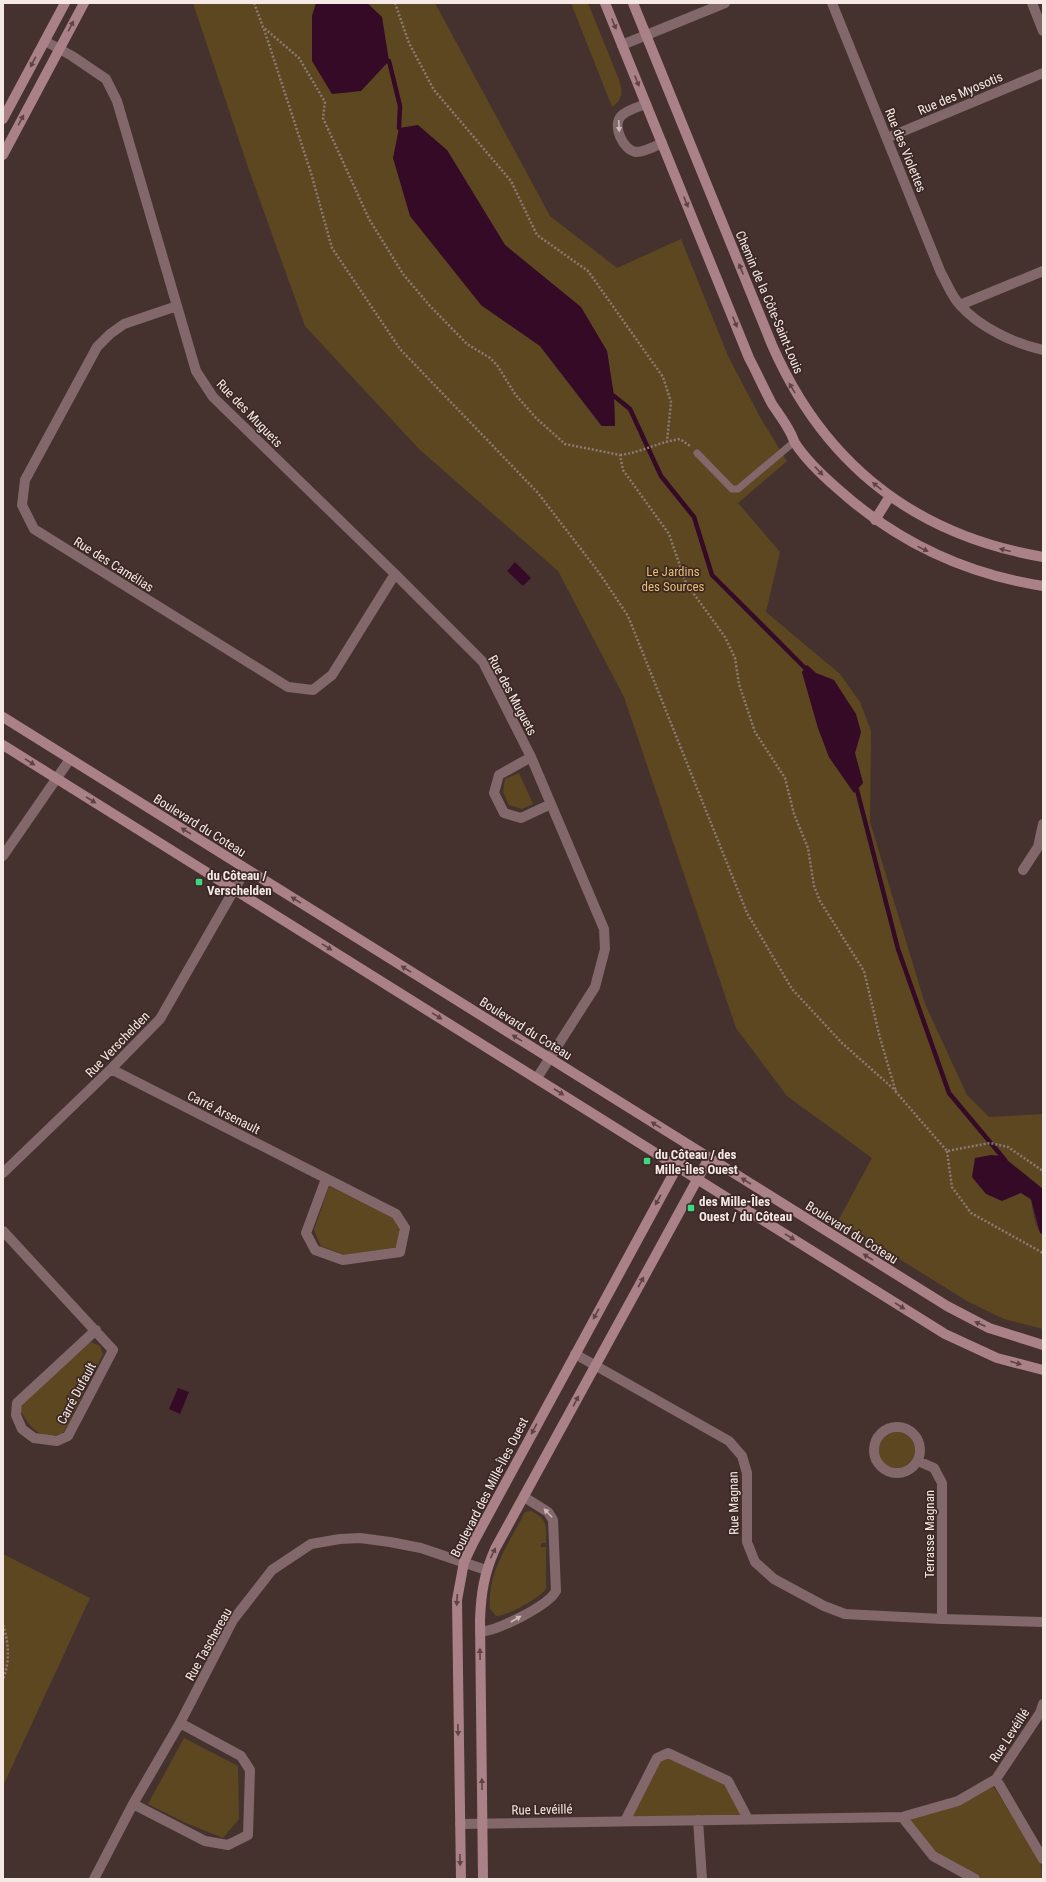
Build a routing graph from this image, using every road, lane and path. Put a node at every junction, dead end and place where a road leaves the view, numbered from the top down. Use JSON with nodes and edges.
{"nodes":[{"id":1,"x":65,"y":3,"type":"edge"},
{"id":2,"x":84,"y":3,"type":"edge"},
{"id":3,"x":254,"y":3,"type":"edge"},
{"id":4,"x":395,"y":3,"type":"edge"},
{"id":5,"x":605,"y":3,"type":"edge"},
{"id":6,"x":633,"y":3,"type":"edge"},
{"id":7,"x":725,"y":3,"type":"edge"},
{"id":8,"x":832,"y":3,"type":"edge"},
{"id":9,"x":1032,"y":3,"type":"edge"},
{"id":10,"x":263,"y":27,"type":"junction"},
{"id":11,"x":1043,"y":31,"type":"edge"},
{"id":12,"x":647,"y":36,"type":"junction"},
{"id":13,"x":45,"y":41,"type":"junction"},
{"id":14,"x":622,"y":45,"type":"junction"},
{"id":15,"x":59,"y":48,"type":"junction"},
{"id":16,"x":1043,"y":73,"type":"edge"},
{"id":17,"x":646,"y":104,"type":"junction"},
{"id":18,"x":3,"y":119,"type":"edge"},
{"id":19,"x":887,"y":138,"type":"junction"},
{"id":20,"x":662,"y":144,"type":"junction"},
{"id":21,"x":3,"y":155,"type":"edge"},
{"id":22,"x":1043,"y":271,"type":"edge"},
{"id":23,"x":960,"y":305,"type":"junction"},
{"id":24,"x":177,"y":306,"type":"junction"},
{"id":25,"x":1043,"y":350,"type":"edge"},
{"id":26,"x":667,"y":441,"type":"junction"},
{"id":27,"x":794,"y":442,"type":"junction"},
{"id":28,"x":697,"y":453,"type":"joint"},
{"id":29,"x":620,"y":455,"type":"junction"},
{"id":30,"x":890,"y":496,"type":"junction"},
{"id":31,"x":875,"y":520,"type":"junction"},
{"id":32,"x":1043,"y":557,"type":"edge"},
{"id":33,"x":395,"y":574,"type":"junction"},
{"id":34,"x":1043,"y":586,"type":"edge"},
{"id":35,"x":3,"y":717,"type":"edge"},
{"id":36,"x":3,"y":745,"type":"edge"},
{"id":37,"x":531,"y":757,"type":"junction"},
{"id":38,"x":70,"y":759,"type":"junction"},
{"id":39,"x":58,"y":779,"type":"junction"},
{"id":40,"x":551,"y":804,"type":"junction"},
{"id":41,"x":1043,"y":824,"type":"edge"},
{"id":42,"x":3,"y":856,"type":"edge"},
{"id":43,"x":246,"y":869,"type":"junction"},
{"id":44,"x":1023,"y":870,"type":"dead end"},
{"id":45,"x":234,"y":889,"type":"junction"},
{"id":46,"x":550,"y":1058,"type":"junction"},
{"id":47,"x":111,"y":1069,"type":"junction"},
{"id":48,"x":537,"y":1078,"type":"junction"},
{"id":49,"x":896,"y":1092,"type":"junction"},
{"id":50,"x":689,"y":1146,"type":"junction"},
{"id":51,"x":947,"y":1151,"type":"junction"},
{"id":52,"x":709,"y":1158,"type":"junction"},
{"id":53,"x":677,"y":1166,"type":"junction"},
{"id":54,"x":1043,"y":1171,"type":"edge"},
{"id":55,"x":3,"y":1173,"type":"edge"},
{"id":56,"x":326,"y":1179,"type":"junction"},
{"id":57,"x":697,"y":1179,"type":"junction"},
{"id":58,"x":3,"y":1231,"type":"edge"},
{"id":59,"x":1043,"y":1253,"type":"edge"},
{"id":60,"x":96,"y":1330,"type":"junction"},
{"id":61,"x":1043,"y":1346,"type":"edge"},
{"id":62,"x":575,"y":1354,"type":"junction"},
{"id":63,"x":595,"y":1365,"type":"junction"},
{"id":64,"x":1043,"y":1370,"type":"edge"},
{"id":65,"x":918,"y":1461,"type":"junction"},
{"id":66,"x":524,"y":1497,"type":"junction"},
{"id":67,"x":464,"y":1562,"type":"junction"},
{"id":68,"x":486,"y":1570,"type":"junction"},
{"id":69,"x":942,"y":1619,"type":"junction"},
{"id":70,"x":1043,"y":1622,"type":"edge"},
{"id":71,"x":3,"y":1625,"type":"edge"},
{"id":72,"x":480,"y":1632,"type":"junction"},
{"id":73,"x":3,"y":1679,"type":"edge"},
{"id":74,"x":1043,"y":1704,"type":"edge"},
{"id":75,"x":180,"y":1723,"type":"junction"},
{"id":76,"x":996,"y":1779,"type":"junction"},
{"id":77,"x":133,"y":1804,"type":"junction"},
{"id":78,"x":902,"y":1817,"type":"junction"},
{"id":79,"x":748,"y":1819,"type":"junction"},
{"id":80,"x":625,"y":1820,"type":"junction"},
{"id":81,"x":698,"y":1820,"type":"junction"},
{"id":82,"x":483,"y":1823,"type":"junction"},
{"id":83,"x":460,"y":1824,"type":"junction"},
{"id":84,"x":1043,"y":1859,"type":"edge"},
{"id":85,"x":94,"y":1879,"type":"edge"},
{"id":86,"x":461,"y":1879,"type":"edge"},
{"id":87,"x":484,"y":1879,"type":"edge"},
{"id":88,"x":702,"y":1879,"type":"edge"},
{"id":89,"x":975,"y":1879,"type":"edge"}],
"edges":[{"from":1,"to":13,"type":"street"},
{"from":15,"to":2,"type":"street","one_way":true},
{"from":3,"to":10,"type":"path"},
{"from":4,"to":26,"type":"path"},
{"from":5,"to":14,"type":"street","one_way":true},
{"from":6,"to":12,"type":"street","name":"Chemin de la Côte-Saint-Louis"},
{"from":7,"to":12,"type":"street"},
{"from":8,"to":19,"type":"street","name":"Rue des Violettes"},
{"from":9,"to":11,"type":"street"},
{"from":10,"to":29,"type":"path"},
{"from":10,"to":49,"type":"path"},
{"from":12,"to":14,"type":"street"},
{"from":30,"to":12,"type":"street","name":"Chemin de la Côte-Saint-Louis","one_way":true},
{"from":13,"to":15,"type":"street","name":"Rue des Muguets"},
{"from":13,"to":18,"type":"street","one_way":true},
{"from":14,"to":17,"type":"street","one_way":true},
{"from":21,"to":15,"type":"street","one_way":true},
{"from":15,"to":24,"type":"street","name":"Rue des Muguets"},
{"from":16,"to":19,"type":"street","name":"Rue des Myosotis"},
{"from":17,"to":20,"type":"street"},
{"from":17,"to":20,"type":"street","one_way":true},
{"from":19,"to":23,"type":"street","name":"Rue des Violettes"},
{"from":20,"to":27,"type":"street","one_way":true},
{"from":22,"to":23,"type":"street"},
{"from":23,"to":25,"type":"street","name":"Rue des Violettes"},
{"from":24,"to":33,"type":"street","name":"Rue des Muguets"},
{"from":24,"to":33,"type":"street","name":"Rue des Camélias"},
{"from":26,"to":28,"type":"path"},
{"from":26,"to":29,"type":"path"},
{"from":27,"to":28,"type":"lane"},
{"from":27,"to":31,"type":"street","one_way":true},
{"from":29,"to":49,"type":"path"},
{"from":30,"to":31,"type":"street"},
{"from":32,"to":30,"type":"street","name":"Chemin de la Côte-Saint-Louis","one_way":true},
{"from":31,"to":34,"type":"street","one_way":true},
{"from":33,"to":37,"type":"street","name":"Rue des Muguets"},
{"from":35,"to":38,"type":"street","name":"Boulevard du Coteau"},
{"from":36,"to":39,"type":"street","one_way":true},
{"from":37,"to":40,"type":"street","name":"Rue des Muguets"},
{"from":37,"to":40,"type":"street"},
{"from":38,"to":39,"type":"street"},
{"from":43,"to":38,"type":"street","name":"Boulevard du Coteau","one_way":true},
{"from":39,"to":42,"type":"street"},
{"from":39,"to":45,"type":"street","one_way":true},
{"from":40,"to":46,"type":"street","name":"Rue des Muguets"},
{"from":41,"to":44,"type":"street"},
{"from":43,"to":45,"type":"street","name":"Rue Verschelden"},
{"from":46,"to":43,"type":"street","name":"Boulevard du Coteau","one_way":true},
{"from":45,"to":47,"type":"street","name":"Rue Verschelden"},
{"from":45,"to":48,"type":"street","one_way":true},
{"from":46,"to":48,"type":"street","name":"Rue des Muguets"},
{"from":50,"to":46,"type":"street","name":"Boulevard du Coteau","one_way":true},
{"from":47,"to":55,"type":"street","name":"Rue Verschelden"},
{"from":47,"to":56,"type":"street","name":"Carré Arsenault"},
{"from":48,"to":53,"type":"street","one_way":true},
{"from":49,"to":51,"type":"path"},
{"from":50,"to":52,"type":"street","name":"Boulevard du Coteau"},
{"from":50,"to":53,"type":"street","name":"Boulevard des Mille-Îles Ouest"},
{"from":51,"to":54,"type":"path"},
{"from":51,"to":59,"type":"path"},
{"from":52,"to":57,"type":"street"},
{"from":61,"to":52,"type":"street","name":"Boulevard du Coteau","one_way":true},
{"from":53,"to":57,"type":"street"},
{"from":53,"to":62,"type":"street","name":"Boulevard des Mille-Îles Ouest","one_way":true},
{"from":56,"to":56,"type":"street","name":"Carré Arsenault"},
{"from":63,"to":57,"type":"street","one_way":true},
{"from":57,"to":64,"type":"street","one_way":true},
{"from":58,"to":60,"type":"street","name":"Carré Dufault"},
{"from":60,"to":60,"type":"street","name":"Carré Dufault"},
{"from":62,"to":63,"type":"street","name":"Rue Magnan"},
{"from":62,"to":67,"type":"street","name":"Boulevard des Mille-Îles Ouest","one_way":true},
{"from":66,"to":63,"type":"street","one_way":true},
{"from":63,"to":69,"type":"street","name":"Rue Magnan"},
{"from":65,"to":65,"type":"street"},
{"from":65,"to":69,"type":"street","name":"Terrasse Magnan"},
{"from":68,"to":66,"type":"street","one_way":true},
{"from":72,"to":66,"type":"street","one_way":true},
{"from":67,"to":68,"type":"street","name":"Rue Taschereau"},
{"from":67,"to":75,"type":"street","name":"Rue Taschereau"},
{"from":67,"to":83,"type":"street","name":"Boulevard des Mille-Îles Ouest","one_way":true},
{"from":68,"to":72,"type":"street"},
{"from":69,"to":70,"type":"street","name":"Rue Magnan"},
{"from":71,"to":73,"type":"path"},
{"from":82,"to":72,"type":"street","one_way":true},
{"from":74,"to":76,"type":"street","name":"Rue Levéillé"},
{"from":75,"to":77,"type":"street","name":"Rue Taschereau"},
{"from":75,"to":77,"type":"street"},
{"from":76,"to":78,"type":"street","name":"Rue Levéillé"},
{"from":76,"to":84,"type":"street","name":"Rue Levéillé"},
{"from":77,"to":85,"type":"street","name":"Rue Taschereau"},
{"from":78,"to":79,"type":"street","name":"Rue Levéillé"},
{"from":78,"to":89,"type":"street"},
{"from":79,"to":80,"type":"street"},
{"from":79,"to":81,"type":"street","name":"Rue Levéillé"},
{"from":80,"to":81,"type":"street","name":"Rue Levéillé"},
{"from":80,"to":82,"type":"street","name":"Rue Levéillé"},
{"from":81,"to":88,"type":"street"},
{"from":82,"to":83,"type":"street","name":"Rue Levéillé"},
{"from":82,"to":87,"type":"street"},
{"from":83,"to":86,"type":"street","name":"Boulevard des Mille-Îles Ouest","one_way":true}]}
